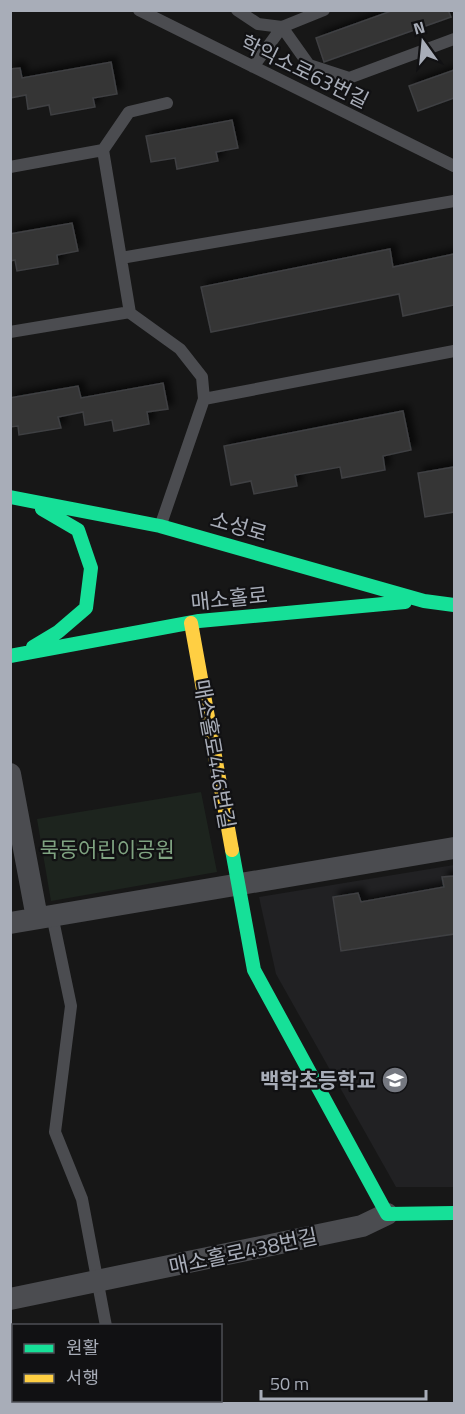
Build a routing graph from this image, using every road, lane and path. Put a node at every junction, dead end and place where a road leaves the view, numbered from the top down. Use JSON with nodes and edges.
{"nodes":[{"id":1,"x":139,"y":10,"type":"edge"},
{"id":2,"x":237,"y":10,"type":"edge"},
{"id":3,"x":324,"y":10,"type":"edge"},
{"id":4,"x":282,"y":27,"type":"junction"},
{"id":5,"x":454,"y":39,"type":"edge"},
{"id":6,"x":253,"y":67,"type":"junction"},
{"id":7,"x":167,"y":103,"type":"dead end"},
{"id":8,"x":103,"y":150,"type":"junction"},
{"id":9,"x":454,"y":166,"type":"edge"},
{"id":10,"x":10,"y":167,"type":"edge"},
{"id":11,"x":454,"y":201,"type":"edge"},
{"id":12,"x":121,"y":258,"type":"junction"},
{"id":13,"x":130,"y":312,"type":"junction"},
{"id":14,"x":10,"y":332,"type":"edge"},
{"id":15,"x":454,"y":351,"type":"edge"},
{"id":16,"x":204,"y":399,"type":"junction"},
{"id":17,"x":18,"y":498,"type":"edge"},
{"id":18,"x":160,"y":526,"type":"junction"},
{"id":19,"x":454,"y":595,"type":"edge"},
{"id":20,"x":424,"y":601,"type":"junction"},
{"id":21,"x":454,"y":605,"type":"edge"},
{"id":22,"x":191,"y":623,"type":"junction"},
{"id":23,"x":15,"y":656,"type":"edge"},
{"id":24,"x":10,"y":774,"type":"edge"},
{"id":25,"x":13,"y":806,"type":"edge"},
{"id":26,"x":454,"y":848,"type":"edge"},
{"id":27,"x":238,"y":884,"type":"junction"},
{"id":28,"x":44,"y":917,"type":"junction"},
{"id":29,"x":10,"y":923,"type":"edge"},
{"id":30,"x":387,"y":1214,"type":"junction"},
{"id":31,"x":454,"y":1214,"type":"edge"},
{"id":32,"x":98,"y":1281,"type":"junction"},
{"id":33,"x":11,"y":1299,"type":"edge"},
{"id":34,"x":106,"y":1324,"type":"edge"}],
"edges":[{"from":1,"to":6,"type":"lane","name":"학익소로63번길"},
{"from":2,"to":4,"type":"lane"},
{"from":3,"to":4,"type":"lane"},
{"from":4,"to":5,"type":"lane"},
{"from":4,"to":6,"type":"lane"},
{"from":6,"to":9,"type":"lane","name":"학익소로63번길"},
{"from":7,"to":8,"type":"lane"},
{"from":8,"to":10,"type":"lane"},
{"from":8,"to":12,"type":"lane"},
{"from":11,"to":12,"type":"lane"},
{"from":12,"to":13,"type":"lane"},
{"from":13,"to":14,"type":"lane"},
{"from":13,"to":16,"type":"lane"},
{"from":15,"to":16,"type":"lane"},
{"from":16,"to":18,"type":"lane"},
{"from":17,"to":18,"type":"main road","name":"소성로"},
{"from":17,"to":23,"type":"main road"},
{"from":18,"to":20,"type":"main road","name":"소성로"},
{"from":19,"to":20,"type":"main road","name":"매소홀로"},
{"from":20,"to":21,"type":"main road","name":"소성로"},
{"from":20,"to":22,"type":"main road","name":"매소홀로"},
{"from":22,"to":23,"type":"main road","name":"매소홀로"},
{"from":22,"to":27,"type":"main road","name":"매소홀로446번길"},
{"from":24,"to":25,"type":"street"},
{"from":25,"to":28,"type":"street"},
{"from":26,"to":27,"type":"street"},
{"from":27,"to":28,"type":"street"},
{"from":27,"to":30,"type":"main road","name":"매소홀로446번길"},
{"from":28,"to":29,"type":"street"},
{"from":28,"to":32,"type":"lane"},
{"from":30,"to":31,"type":"main road"},
{"from":30,"to":32,"type":"street","name":"매소홀로438번길"},
{"from":32,"to":33,"type":"street","name":"매소홀로438번길"},
{"from":32,"to":34,"type":"lane"}]}
